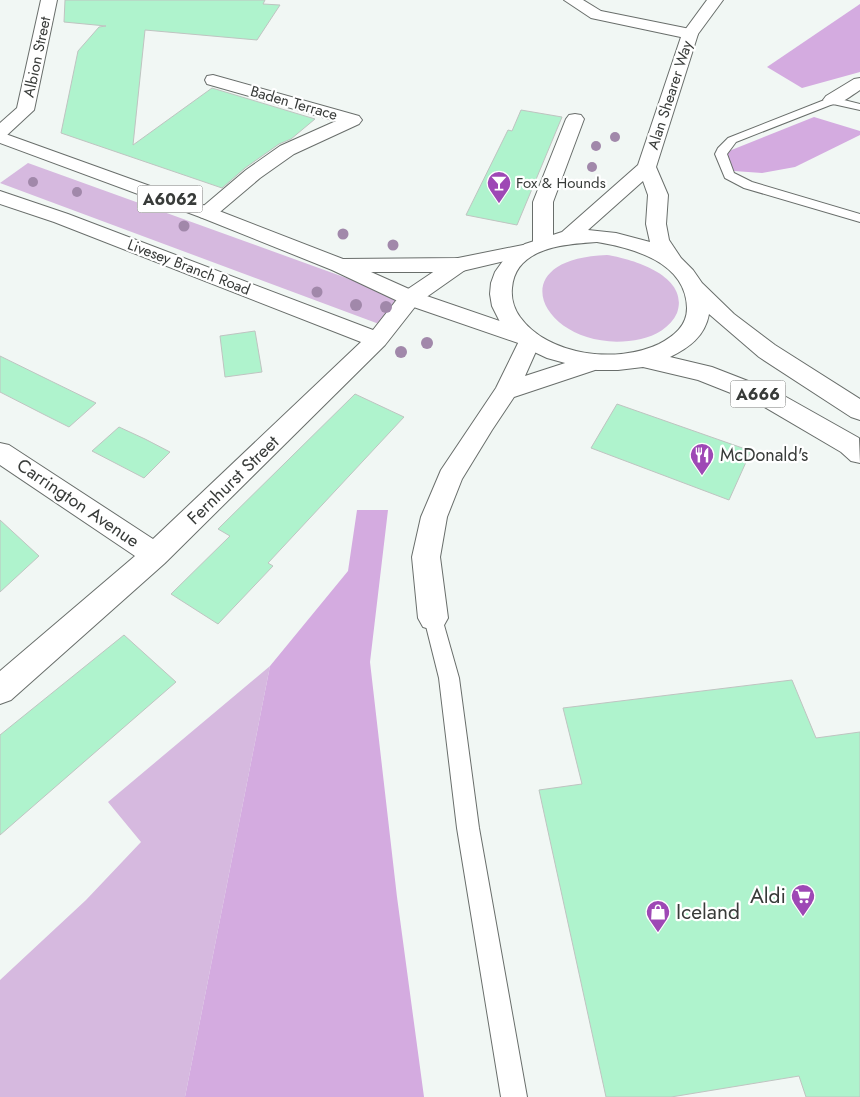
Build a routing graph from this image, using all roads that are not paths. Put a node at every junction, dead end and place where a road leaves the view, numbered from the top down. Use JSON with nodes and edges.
{"nodes":[{"id":1,"x":49,"y":0,"type":"edge"},
{"id":2,"x":572,"y":0,"type":"edge"},
{"id":3,"x":715,"y":0,"type":"edge"},
{"id":4,"x":690,"y":34,"type":"junction"},
{"id":5,"x":213,"y":80,"type":"dead end"},
{"id":6,"x":860,"y":83,"type":"edge"},
{"id":7,"x":832,"y":100,"type":"junction"},
{"id":8,"x":860,"y":107,"type":"edge"},
{"id":9,"x":575,"y":119,"type":"dead end"},
{"id":10,"x":2,"y":138,"type":"edge"},
{"id":11,"x":647,"y":167,"type":"junction"},
{"id":12,"x":0,"y":197,"type":"edge"},
{"id":13,"x":207,"y":213,"type":"junction"},
{"id":14,"x":860,"y":218,"type":"edge"},
{"id":15,"x":569,"y":237,"type":"junction"},
{"id":16,"x":536,"y":247,"type":"junction"},
{"id":17,"x":672,"y":261,"type":"junction"},
{"id":18,"x":340,"y":265,"type":"junction"},
{"id":19,"x":458,"y":265,"type":"junction"},
{"id":20,"x":695,"y":288,"type":"junction"},
{"id":21,"x":410,"y":298,"type":"junction"},
{"id":22,"x":529,"y":339,"type":"junction"},
{"id":23,"x":377,"y":340,"type":"junction"},
{"id":24,"x":644,"y":359,"type":"junction"},
{"id":25,"x":593,"y":362,"type":"junction"},
{"id":26,"x":506,"y":391,"type":"junction"},
{"id":27,"x":860,"y":411,"type":"edge"},
{"id":28,"x":0,"y":452,"type":"edge"},
{"id":29,"x":860,"y":454,"type":"edge"},
{"id":30,"x":155,"y":555,"type":"junction"},
{"id":31,"x":433,"y":618,"type":"joint"},
{"id":32,"x":0,"y":690,"type":"edge"},
{"id":33,"x":514,"y":1097,"type":"edge"}],
"edges":[{"from":1,"to":10,"type":"main road","name":"Albion Street"},
{"from":2,"to":4,"type":"main road"},
{"from":3,"to":4,"type":"main road","name":"Alan Shearer Way","number":"A666"},
{"from":4,"to":11,"type":"main road","name":"Alan Shearer Way","number":"A666"},
{"from":5,"to":13,"type":"main road","name":"Baden Terrace"},
{"from":6,"to":7,"type":"main road"},
{"from":7,"to":8,"type":"lane"},
{"from":7,"to":14,"type":"lane"},
{"from":9,"to":16,"type":"main road"},
{"from":10,"to":13,"type":"main road","number":"A6062"},
{"from":11,"to":15,"type":"main road","name":"Alan Shearer Way","number":"A666"},
{"from":11,"to":17,"type":"main road","name":"Alan Shearer Way","number":"A666"},
{"from":12,"to":23,"type":"main road","name":"Livesey Branch Road"},
{"from":13,"to":18,"type":"main road","number":"A6062"},
{"from":15,"to":16,"type":"main road","number":"A666"},
{"from":15,"to":17,"type":"main road","number":"A666"},
{"from":16,"to":19,"type":"main road","number":"A6062"},
{"from":16,"to":22,"type":"main road","number":"A666"},
{"from":17,"to":20,"type":"main road","number":"A666"},
{"from":18,"to":19,"type":"main road","number":"A6062"},
{"from":18,"to":21,"type":"main road","number":"A6062"},
{"from":19,"to":21,"type":"main road","name":"Fernhurst Street"},
{"from":20,"to":24,"type":"main road","number":"A666"},
{"from":20,"to":27,"type":"main road","number":"A666"},
{"from":21,"to":22,"type":"main road","number":"A6062"},
{"from":21,"to":23,"type":"main road","name":"Fernhurst Street"},
{"from":22,"to":25,"type":"main road","number":"A666"},
{"from":22,"to":26,"type":"main road"},
{"from":23,"to":30,"type":"main road","name":"Fernhurst Street"},
{"from":24,"to":25,"type":"main road","number":"A666"},
{"from":24,"to":29,"type":"main road","number":"A666"},
{"from":25,"to":26,"type":"main road"},
{"from":26,"to":31,"type":"main road"},
{"from":28,"to":30,"type":"main road","name":"Carrington Avenue"},
{"from":30,"to":32,"type":"main road","name":"Fernhurst Street"},
{"from":31,"to":33,"type":"lane"}]}
